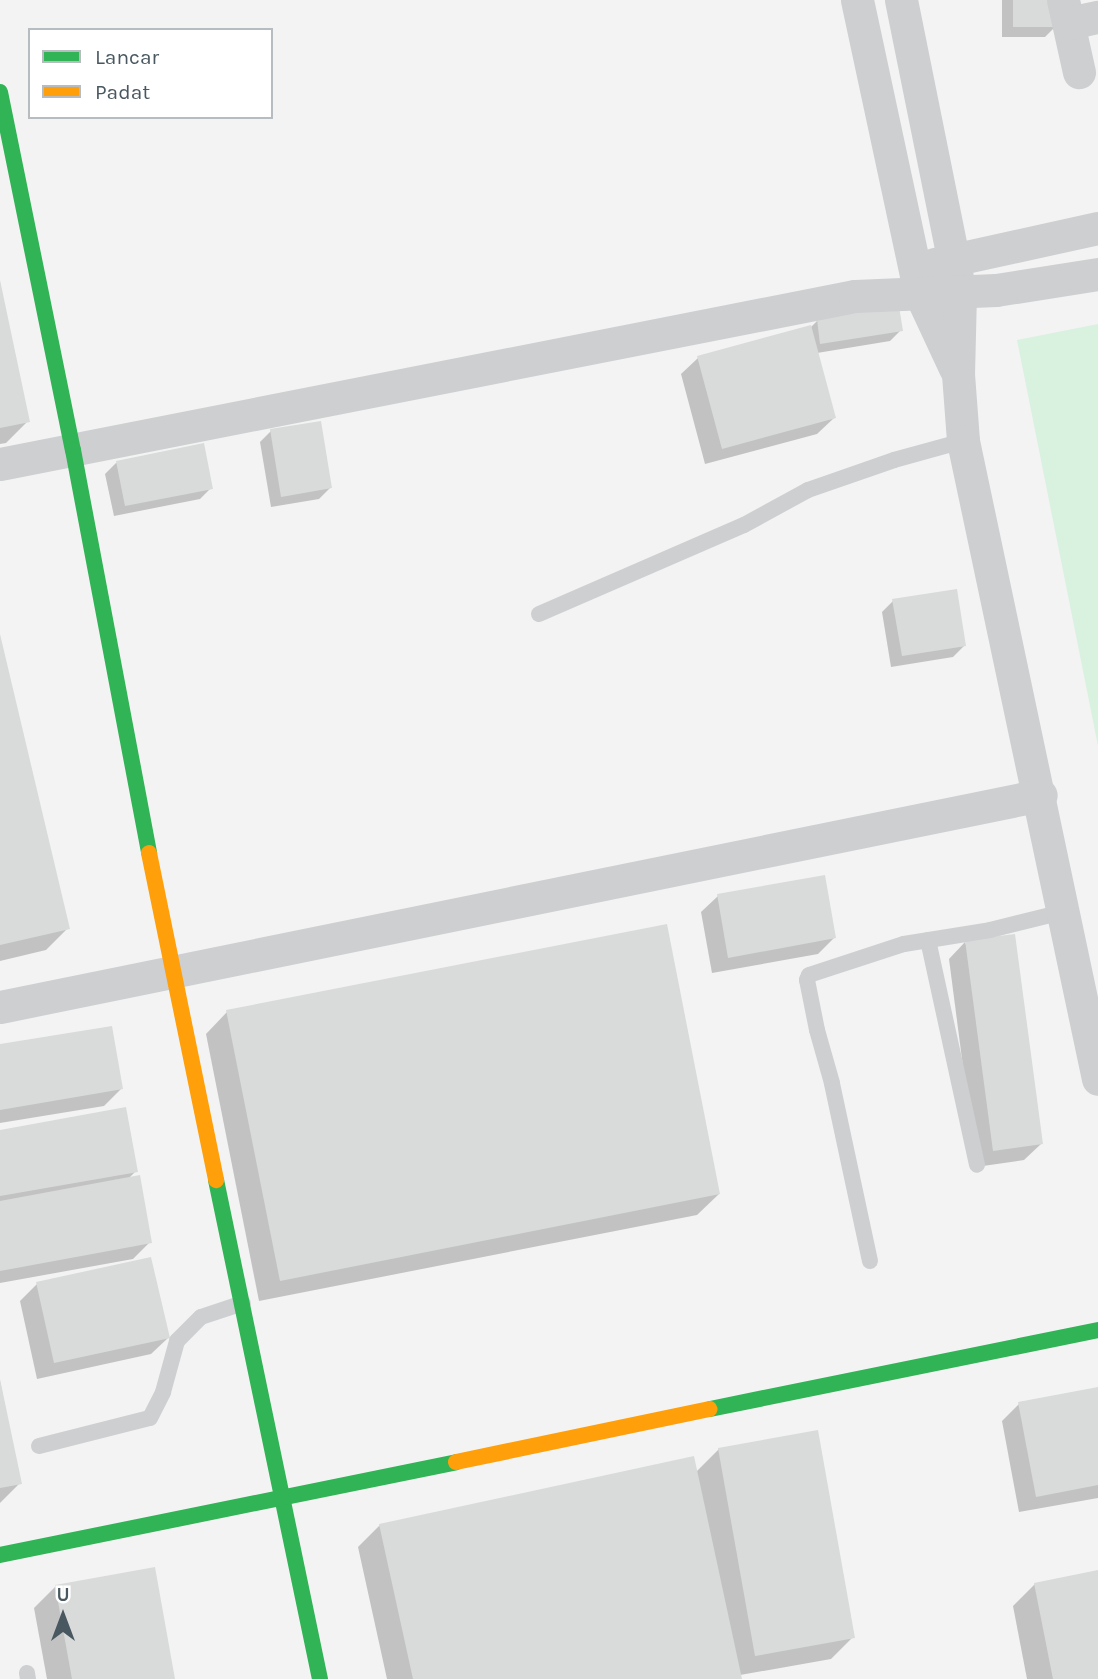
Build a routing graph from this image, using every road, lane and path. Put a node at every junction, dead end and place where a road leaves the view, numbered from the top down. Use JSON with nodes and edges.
{"nodes":[{"id":1,"x":858,"y":0,"type":"edge"},
{"id":2,"x":901,"y":0,"type":"edge"},
{"id":3,"x":1077,"y":13,"type":"edge"},
{"id":4,"x":1079,"y":72,"type":"dead end"},
{"id":5,"x":0,"y":92,"type":"edge"},
{"id":6,"x":1098,"y":228,"type":"edge"},
{"id":7,"x":1098,"y":274,"type":"edge"},
{"id":8,"x":957,"y":278,"type":"junction"},
{"id":9,"x":916,"y":280,"type":"junction"},
{"id":10,"x":958,"y":374,"type":"junction"},
{"id":11,"x":964,"y":441,"type":"junction"},
{"id":12,"x":73,"y":450,"type":"junction"},
{"id":13,"x":0,"y":464,"type":"edge"},
{"id":14,"x":539,"y":614,"type":"dead end"},
{"id":15,"x":1041,"y":796,"type":"junction"},
{"id":16,"x":1063,"y":912,"type":"junction"},
{"id":17,"x":928,"y":940,"type":"junction"},
{"id":18,"x":172,"y":974,"type":"junction"},
{"id":19,"x":0,"y":1007,"type":"edge"},
{"id":20,"x":1098,"y":1079,"type":"edge"},
{"id":21,"x":977,"y":1165,"type":"dead end"},
{"id":22,"x":870,"y":1261,"type":"dead end"},
{"id":23,"x":243,"y":1303,"type":"junction"},
{"id":24,"x":1098,"y":1330,"type":"edge"},
{"id":25,"x":39,"y":1446,"type":"dead end"},
{"id":26,"x":281,"y":1499,"type":"junction"},
{"id":27,"x":0,"y":1555,"type":"edge"},
{"id":28,"x":320,"y":1679,"type":"edge"}],
"edges":[{"from":1,"to":9,"type":"street"},
{"from":2,"to":8,"type":"street"},
{"from":3,"to":4,"type":"street"},
{"from":5,"to":12,"type":"street"},
{"from":6,"to":8,"type":"street"},
{"from":7,"to":8,"type":"street"},
{"from":8,"to":9,"type":"street"},
{"from":8,"to":10,"type":"street"},
{"from":9,"to":10,"type":"street"},
{"from":9,"to":12,"type":"street"},
{"from":10,"to":11,"type":"street"},
{"from":11,"to":14,"type":"lane"},
{"from":11,"to":15,"type":"street"},
{"from":12,"to":13,"type":"street"},
{"from":12,"to":18,"type":"street"},
{"from":15,"to":16,"type":"street"},
{"from":15,"to":18,"type":"street"},
{"from":16,"to":17,"type":"lane"},
{"from":16,"to":20,"type":"street"},
{"from":17,"to":21,"type":"lane"},
{"from":17,"to":22,"type":"lane"},
{"from":18,"to":19,"type":"street"},
{"from":18,"to":23,"type":"street"},
{"from":23,"to":25,"type":"lane"},
{"from":23,"to":26,"type":"street"},
{"from":24,"to":26,"type":"street"},
{"from":26,"to":27,"type":"street"},
{"from":26,"to":28,"type":"street"}]}
